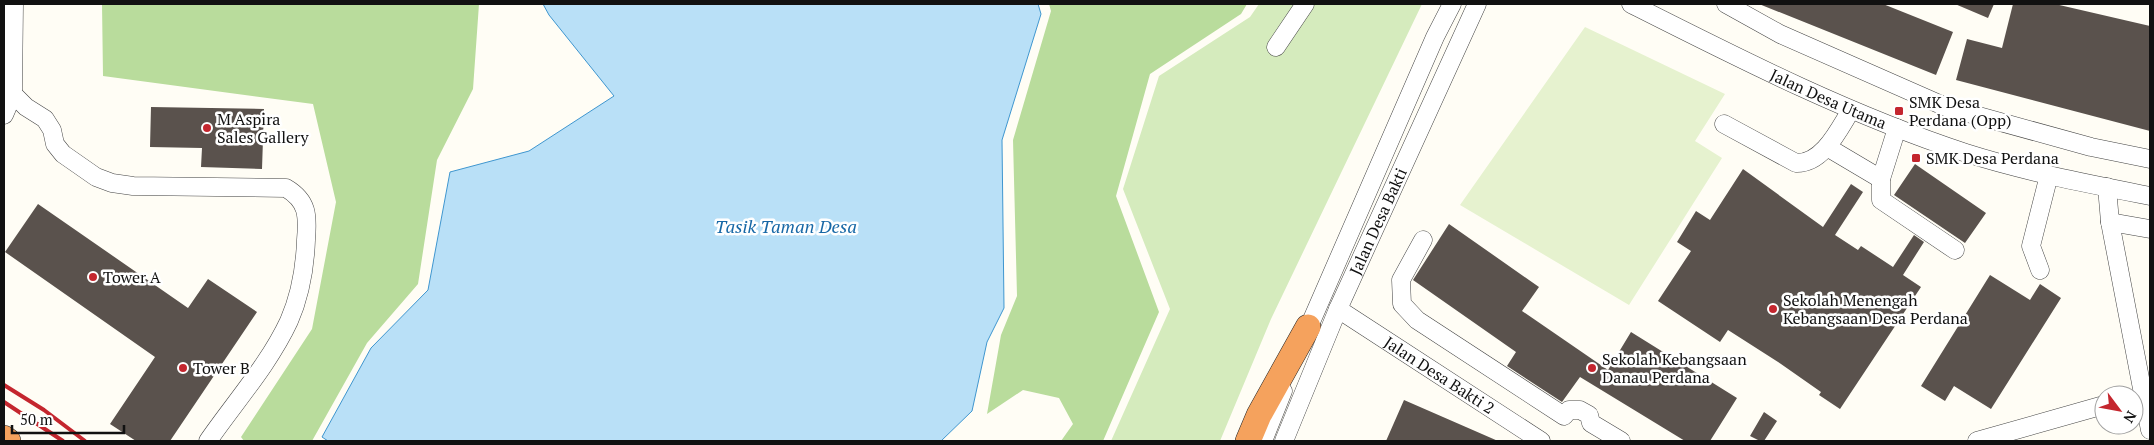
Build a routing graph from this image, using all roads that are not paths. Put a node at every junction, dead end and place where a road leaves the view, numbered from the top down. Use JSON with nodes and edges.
{"nodes":[{"id":1,"x":14,"y":4,"type":"edge"},
{"id":2,"x":1305,"y":4,"type":"edge"},
{"id":3,"x":1452,"y":4,"type":"edge"},
{"id":4,"x":1477,"y":4,"type":"edge"},
{"id":5,"x":1631,"y":4,"type":"edge"},
{"id":6,"x":1726,"y":4,"type":"edge"},
{"id":7,"x":1276,"y":47,"type":"dead end"},
{"id":8,"x":13,"y":94,"type":"junction"},
{"id":9,"x":1851,"y":110,"type":"junction"},
{"id":10,"x":4,"y":116,"type":"edge"},
{"id":11,"x":1724,"y":124,"type":"dead end"},
{"id":12,"x":1897,"y":128,"type":"junction"},
{"id":13,"x":1827,"y":147,"type":"junction"},
{"id":14,"x":2150,"y":159,"type":"edge"},
{"id":15,"x":2049,"y":174,"type":"junction"},
{"id":16,"x":1881,"y":179,"type":"junction"},
{"id":17,"x":2107,"y":187,"type":"junction"},
{"id":18,"x":2150,"y":196,"type":"edge"},
{"id":19,"x":2110,"y":222,"type":"junction"},
{"id":20,"x":2150,"y":229,"type":"edge"},
{"id":21,"x":1423,"y":240,"type":"dead end"},
{"id":22,"x":1955,"y":250,"type":"dead end"},
{"id":23,"x":2040,"y":270,"type":"dead end"},
{"id":24,"x":1338,"y":310,"type":"junction"},
{"id":25,"x":1308,"y":327,"type":"junction"},
{"id":26,"x":2137,"y":385,"type":"edge"},
{"id":27,"x":2094,"y":408,"type":"edge"},
{"id":28,"x":2144,"y":411,"type":"edge"},
{"id":29,"x":2150,"y":430,"type":"edge"},
{"id":30,"x":4,"y":438,"type":"edge"},
{"id":31,"x":8,"y":441,"type":"edge"},
{"id":32,"x":208,"y":441,"type":"edge"},
{"id":33,"x":1248,"y":441,"type":"edge"},
{"id":34,"x":1263,"y":441,"type":"edge"},
{"id":35,"x":1284,"y":441,"type":"edge"},
{"id":36,"x":1541,"y":441,"type":"edge"},
{"id":37,"x":1621,"y":441,"type":"edge"},
{"id":38,"x":1977,"y":441,"type":"edge"}],
"edges":[{"from":1,"to":8,"type":"street"},
{"from":2,"to":7,"type":"street"},
{"from":3,"to":25,"type":"street","name":"Jalan Desa Bakti"},
{"from":4,"to":24,"type":"street","name":"Jalan Desa Bakti"},
{"from":5,"to":9,"type":"street","name":"Jalan Desa Utama"},
{"from":6,"to":14,"type":"street"},
{"from":8,"to":10,"type":"street"},
{"from":8,"to":32,"type":"street"},
{"from":9,"to":12,"type":"street","name":"Jalan Desa Utama"},
{"from":9,"to":13,"type":"street"},
{"from":11,"to":13,"type":"street"},
{"from":12,"to":15,"type":"street","name":"Jalan Desa Utama"},
{"from":12,"to":16,"type":"street"},
{"from":13,"to":16,"type":"street"},
{"from":15,"to":17,"type":"street","name":"Jalan Desa Utama"},
{"from":15,"to":23,"type":"street"},
{"from":16,"to":22,"type":"street"},
{"from":17,"to":18,"type":"street","name":"Jalan Desa Utama"},
{"from":17,"to":19,"type":"street"},
{"from":19,"to":20,"type":"street"},
{"from":19,"to":26,"type":"street"},
{"from":21,"to":37,"type":"street"},
{"from":24,"to":35,"type":"street","name":"Jalan Desa Bakti"},
{"from":24,"to":36,"type":"street","name":"Jalan Desa Bakti 2"},
{"from":25,"to":33,"type":"highway"},
{"from":25,"to":34,"type":"street","name":"Jalan Desa Bakti"},
{"from":27,"to":38,"type":"street"},
{"from":28,"to":29,"type":"street"},
{"from":30,"to":31,"type":"highway"}]}
